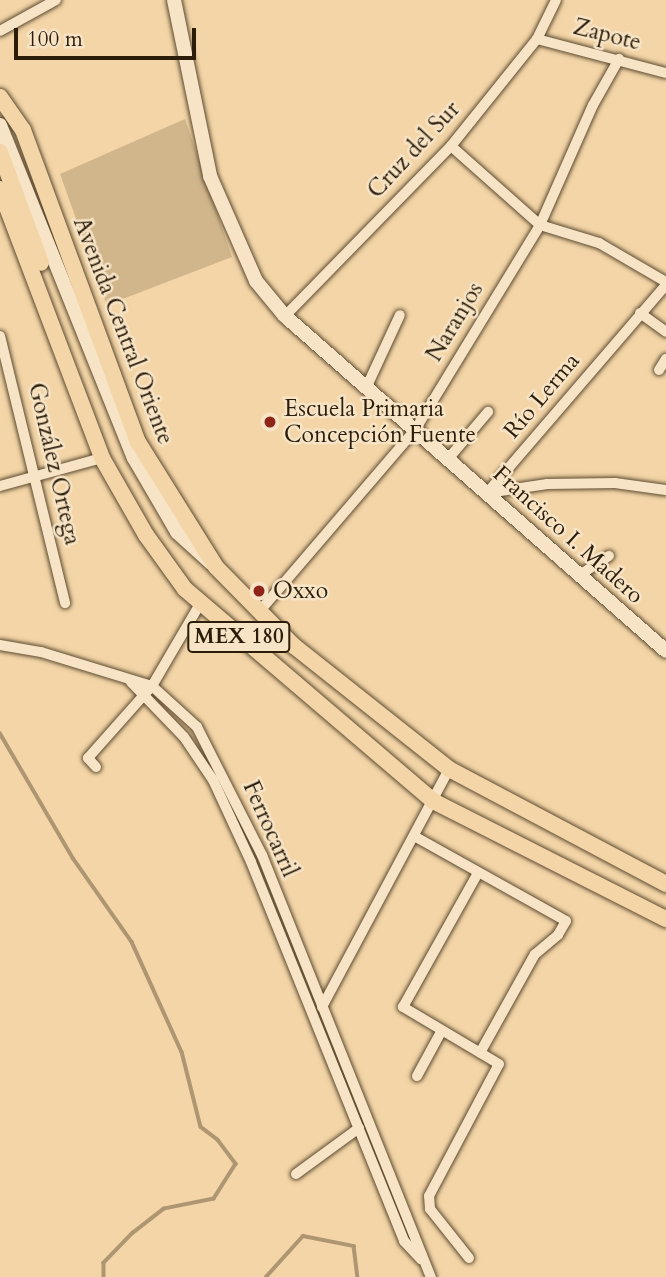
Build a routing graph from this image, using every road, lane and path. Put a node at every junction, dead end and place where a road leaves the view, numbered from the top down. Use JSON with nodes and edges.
{"nodes":[{"id":1,"x":56,"y":0,"type":"edge"},
{"id":2,"x":174,"y":0,"type":"edge"},
{"id":3,"x":556,"y":0,"type":"edge"},
{"id":4,"x":0,"y":31,"type":"edge"},
{"id":5,"x":537,"y":39,"type":"junction"},
{"id":6,"x":619,"y":59,"type":"junction"},
{"id":7,"x":666,"y":73,"type":"edge"},
{"id":8,"x":0,"y":97,"type":"edge"},
{"id":9,"x":0,"y":125,"type":"edge"},
{"id":10,"x":451,"y":145,"type":"junction"},
{"id":11,"x":0,"y":152,"type":"edge"},
{"id":12,"x":0,"y":189,"type":"edge"},
{"id":13,"x":540,"y":225,"type":"junction"},
{"id":14,"x":666,"y":284,"type":"edge"},
{"id":15,"x":640,"y":313,"type":"junction"},
{"id":16,"x":400,"y":314,"type":"dead end"},
{"id":17,"x":285,"y":316,"type":"junction"},
{"id":18,"x":69,"y":320,"type":"junction"},
{"id":19,"x":666,"y":332,"type":"edge"},
{"id":20,"x":0,"y":336,"type":"edge"},
{"id":21,"x":666,"y":359,"type":"edge"},
{"id":22,"x":659,"y":370,"type":"dead end"},
{"id":23,"x":368,"y":386,"type":"junction"},
{"id":24,"x":488,"y":412,"type":"dead end"},
{"id":25,"x":415,"y":430,"type":"junction"},
{"id":26,"x":102,"y":458,"type":"junction"},
{"id":27,"x":448,"y":459,"type":"junction"},
{"id":28,"x":36,"y":477,"type":"junction"},
{"id":29,"x":118,"y":483,"type":"junction"},
{"id":30,"x":0,"y":486,"type":"edge"},
{"id":31,"x":666,"y":490,"type":"edge"},
{"id":32,"x":487,"y":494,"type":"junction"},
{"id":33,"x":609,"y":556,"type":"dead end"},
{"id":34,"x":216,"y":567,"type":"junction"},
{"id":35,"x":578,"y":576,"type":"junction"},
{"id":36,"x":65,"y":603,"type":"dead end"},
{"id":37,"x":200,"y":604,"type":"junction"},
{"id":38,"x":259,"y":612,"type":"junction"},
{"id":39,"x":0,"y":645,"type":"edge"},
{"id":40,"x":666,"y":651,"type":"edge"},
{"id":41,"x":131,"y":682,"type":"junction"},
{"id":42,"x":152,"y":686,"type":"junction"},
{"id":43,"x":143,"y":696,"type":"junction"},
{"id":44,"x":96,"y":767,"type":"dead end"},
{"id":45,"x":449,"y":769,"type":"junction"},
{"id":46,"x":433,"y":801,"type":"junction"},
{"id":47,"x":414,"y":836,"type":"junction"},
{"id":48,"x":478,"y":873,"type":"junction"},
{"id":49,"x":666,"y":884,"type":"edge"},
{"id":50,"x":666,"y":919,"type":"edge"},
{"id":51,"x":325,"y":1005,"type":"junction"},
{"id":52,"x":314,"y":1014,"type":"junction"},
{"id":53,"x":442,"y":1030,"type":"junction"},
{"id":54,"x":480,"y":1053,"type":"junction"},
{"id":55,"x":416,"y":1076,"type":"dead end"},
{"id":56,"x":359,"y":1128,"type":"junction"},
{"id":57,"x":296,"y":1174,"type":"dead end"},
{"id":58,"x":469,"y":1258,"type":"dead end"},
{"id":59,"x":422,"y":1261,"type":"junction"},
{"id":60,"x":431,"y":1277,"type":"edge"}],
"edges":[{"from":1,"to":4,"type":"street"},
{"from":2,"to":17,"type":"street","name":"Francisco I. Madero"},
{"from":3,"to":5,"type":"street","name":"Cruz del Sur"},
{"from":5,"to":6,"type":"street","name":"Zapote"},
{"from":5,"to":10,"type":"street","name":"Cruz del Sur"},
{"from":6,"to":7,"type":"street","name":"Zapote"},
{"from":6,"to":13,"type":"street","name":"Naranjos"},
{"from":8,"to":34,"type":"main road","name":"Avenida Central Oriente","number":"MEX 180"},
{"from":9,"to":18,"type":"street"},
{"from":10,"to":13,"type":"street"},
{"from":10,"to":17,"type":"street","name":"Cruz del Sur"},
{"from":11,"to":18,"type":"main road"},
{"from":12,"to":26,"type":"main road","number":"MEX 180"},
{"from":13,"to":14,"type":"street"},
{"from":13,"to":25,"type":"street","name":"Naranjos"},
{"from":14,"to":15,"type":"street","name":"Río Lerma"},
{"from":15,"to":19,"type":"street"},
{"from":15,"to":32,"type":"street","name":"Río Lerma"},
{"from":16,"to":23,"type":"street"},
{"from":17,"to":23,"type":"street","name":"Francisco I. Madero"},
{"from":18,"to":29,"type":"main road"},
{"from":18,"to":34,"type":"street"},
{"from":20,"to":28,"type":"street","name":"González Ortega"},
{"from":21,"to":22,"type":"street"},
{"from":23,"to":25,"type":"street","name":"Francisco I. Madero"},
{"from":24,"to":27,"type":"street"},
{"from":25,"to":27,"type":"street","name":"Francisco I. Madero"},
{"from":25,"to":38,"type":"street","name":"Naranjos"},
{"from":26,"to":28,"type":"street"},
{"from":26,"to":29,"type":"main road","number":"MEX 180"},
{"from":27,"to":32,"type":"street","name":"Francisco I. Madero"},
{"from":28,"to":30,"type":"street"},
{"from":28,"to":36,"type":"street","name":"González Ortega"},
{"from":29,"to":37,"type":"main road","number":"MEX 180"},
{"from":31,"to":32,"type":"street"},
{"from":32,"to":35,"type":"street","name":"Francisco I. Madero"},
{"from":33,"to":35,"type":"street"},
{"from":34,"to":38,"type":"main road","name":"Avenida Central Oriente","number":"MEX 180"},
{"from":35,"to":40,"type":"street","name":"Francisco I. Madero"},
{"from":37,"to":42,"type":"street"},
{"from":37,"to":46,"type":"main road","number":"MEX 180"},
{"from":38,"to":45,"type":"main road","name":"Avenida Central Oriente","number":"MEX 180"},
{"from":39,"to":41,"type":"street"},
{"from":41,"to":42,"type":"street"},
{"from":41,"to":43,"type":"street","name":"Ferrocarril"},
{"from":42,"to":43,"type":"street"},
{"from":42,"to":51,"type":"street","name":"Ferrocarril"},
{"from":43,"to":44,"type":"street"},
{"from":43,"to":52,"type":"street","name":"Ferrocarril"},
{"from":45,"to":46,"type":"street"},
{"from":45,"to":49,"type":"main road","name":"Avenida Central Oriente","number":"MEX 180"},
{"from":46,"to":47,"type":"street"},
{"from":46,"to":50,"type":"main road","number":"MEX 180"},
{"from":47,"to":48,"type":"street"},
{"from":47,"to":51,"type":"street"},
{"from":48,"to":53,"type":"street"},
{"from":48,"to":54,"type":"street"},
{"from":51,"to":52,"type":"street"},
{"from":51,"to":59,"type":"street","name":"Ferrocarril"},
{"from":52,"to":56,"type":"street","name":"Ferrocarril"},
{"from":53,"to":54,"type":"street"},
{"from":53,"to":55,"type":"street"},
{"from":54,"to":58,"type":"street"},
{"from":56,"to":57,"type":"street"},
{"from":56,"to":59,"type":"street","name":"Ferrocarril"},
{"from":59,"to":60,"type":"street","name":"Ferrocarril"}]}
